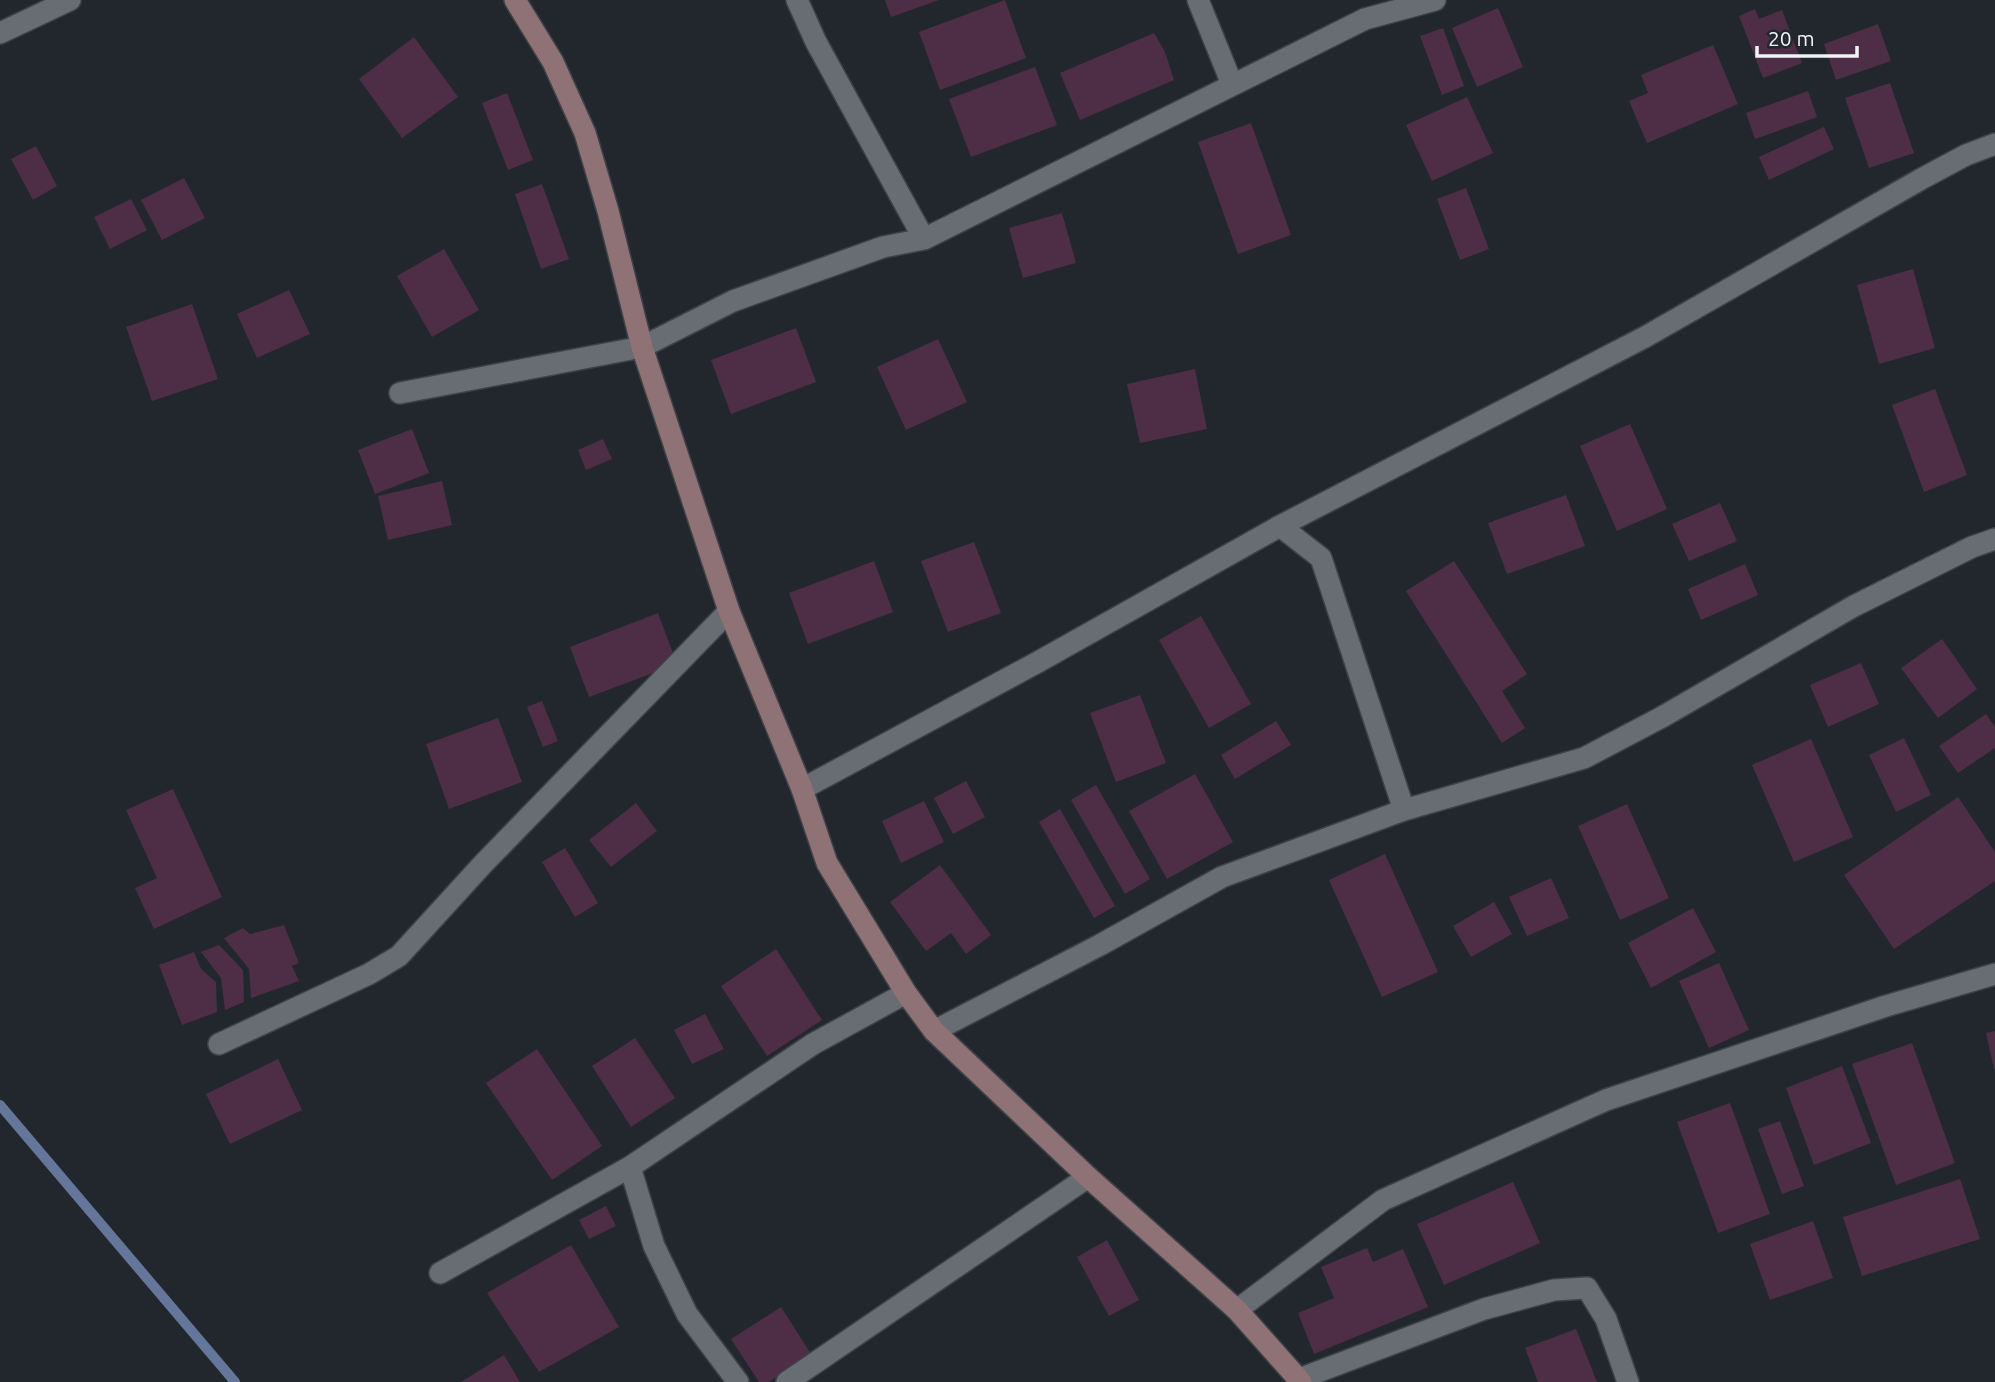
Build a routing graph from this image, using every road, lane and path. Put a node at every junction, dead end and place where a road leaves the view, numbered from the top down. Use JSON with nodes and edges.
{"nodes":[{"id":1,"x":70,"y":0,"type":"edge"},
{"id":2,"x":514,"y":0,"type":"edge"},
{"id":3,"x":797,"y":0,"type":"edge"},
{"id":4,"x":1198,"y":0,"type":"edge"},
{"id":5,"x":1434,"y":0,"type":"edge"},
{"id":6,"x":0,"y":33,"type":"edge"},
{"id":7,"x":1232,"y":84,"type":"junction"},
{"id":8,"x":1995,"y":144,"type":"edge"},
{"id":9,"x":924,"y":239,"type":"junction"},
{"id":10,"x":642,"y":347,"type":"junction"},
{"id":11,"x":400,"y":393,"type":"dead end"},
{"id":12,"x":1280,"y":526,"type":"junction"},
{"id":13,"x":1995,"y":539,"type":"edge"},
{"id":14,"x":729,"y":611,"type":"junction"},
{"id":15,"x":802,"y":789,"type":"junction"},
{"id":16,"x":1404,"y":810,"type":"junction"},
{"id":17,"x":1995,"y":974,"type":"edge"},
{"id":18,"x":906,"y":993,"type":"junction"},
{"id":19,"x":934,"y":1031,"type":"junction"},
{"id":20,"x":219,"y":1044,"type":"dead end"},
{"id":21,"x":629,"y":1167,"type":"junction"},
{"id":22,"x":1088,"y":1177,"type":"junction"},
{"id":23,"x":440,"y":1273,"type":"dead end"},
{"id":24,"x":1237,"y":1310,"type":"junction"},
{"id":25,"x":1300,"y":1381,"type":"edge"},
{"id":26,"x":738,"y":1382,"type":"edge"},
{"id":27,"x":787,"y":1382,"type":"edge"},
{"id":28,"x":1629,"y":1382,"type":"edge"}],
"edges":[{"from":1,"to":6,"type":"street"},
{"from":2,"to":10,"type":"street"},
{"from":3,"to":9,"type":"street"},
{"from":4,"to":7,"type":"street"},
{"from":5,"to":7,"type":"street"},
{"from":7,"to":9,"type":"street"},
{"from":8,"to":12,"type":"street"},
{"from":9,"to":10,"type":"street"},
{"from":10,"to":11,"type":"street"},
{"from":10,"to":14,"type":"street"},
{"from":12,"to":15,"type":"street"},
{"from":12,"to":16,"type":"street"},
{"from":13,"to":16,"type":"street"},
{"from":14,"to":15,"type":"street"},
{"from":14,"to":20,"type":"street"},
{"from":15,"to":18,"type":"street"},
{"from":16,"to":19,"type":"street"},
{"from":17,"to":24,"type":"street"},
{"from":18,"to":19,"type":"street"},
{"from":18,"to":21,"type":"street"},
{"from":19,"to":22,"type":"street"},
{"from":21,"to":23,"type":"street"},
{"from":21,"to":26,"type":"street"},
{"from":22,"to":24,"type":"street"},
{"from":22,"to":27,"type":"street"},
{"from":24,"to":25,"type":"street"},
{"from":25,"to":28,"type":"street"}]}
